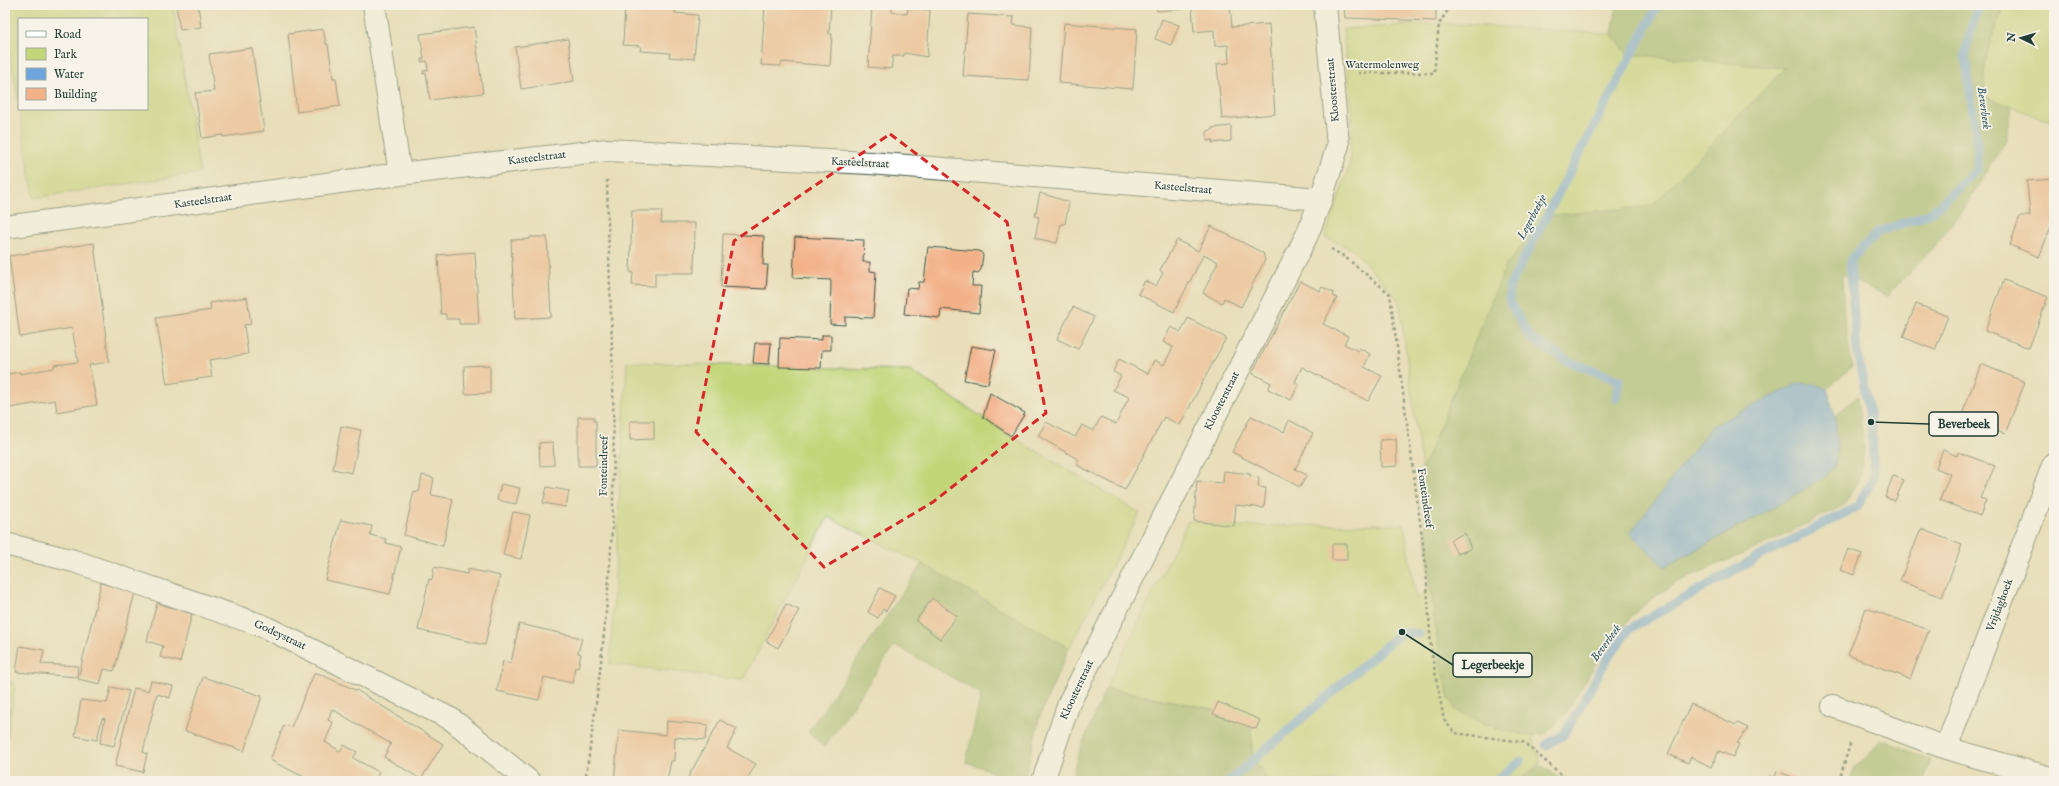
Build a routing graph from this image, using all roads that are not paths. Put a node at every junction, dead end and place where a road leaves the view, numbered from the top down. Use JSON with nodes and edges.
{"nodes":[{"id":1,"x":374,"y":5,"type":"edge"},
{"id":2,"x":1325,"y":5,"type":"edge"},
{"id":3,"x":400,"y":174,"type":"junction"},
{"id":4,"x":1321,"y":199,"type":"junction"},
{"id":5,"x":5,"y":227,"type":"edge"},
{"id":6,"x":2054,"y":463,"type":"edge"},
{"id":7,"x":5,"y":544,"type":"edge"},
{"id":8,"x":1833,"y":706,"type":"dead end"},
{"id":9,"x":1946,"y":748,"type":"junction"},
{"id":10,"x":2054,"y":779,"type":"edge"},
{"id":11,"x":529,"y":781,"type":"edge"},
{"id":12,"x":1043,"y":781,"type":"edge"}],
"edges":[{"from":1,"to":3,"type":"street"},
{"from":2,"to":4,"type":"street","name":"Kloosterstraat"},
{"from":3,"to":4,"type":"street","name":"Kasteelstraat"},
{"from":3,"to":5,"type":"street","name":"Kasteelstraat"},
{"from":4,"to":12,"type":"street","name":"Kloosterstraat"},
{"from":6,"to":9,"type":"street","name":"Vrijdaghoek"},
{"from":7,"to":11,"type":"street","name":"Godeystraat"},
{"from":8,"to":9,"type":"street"},
{"from":9,"to":10,"type":"street"}]}
